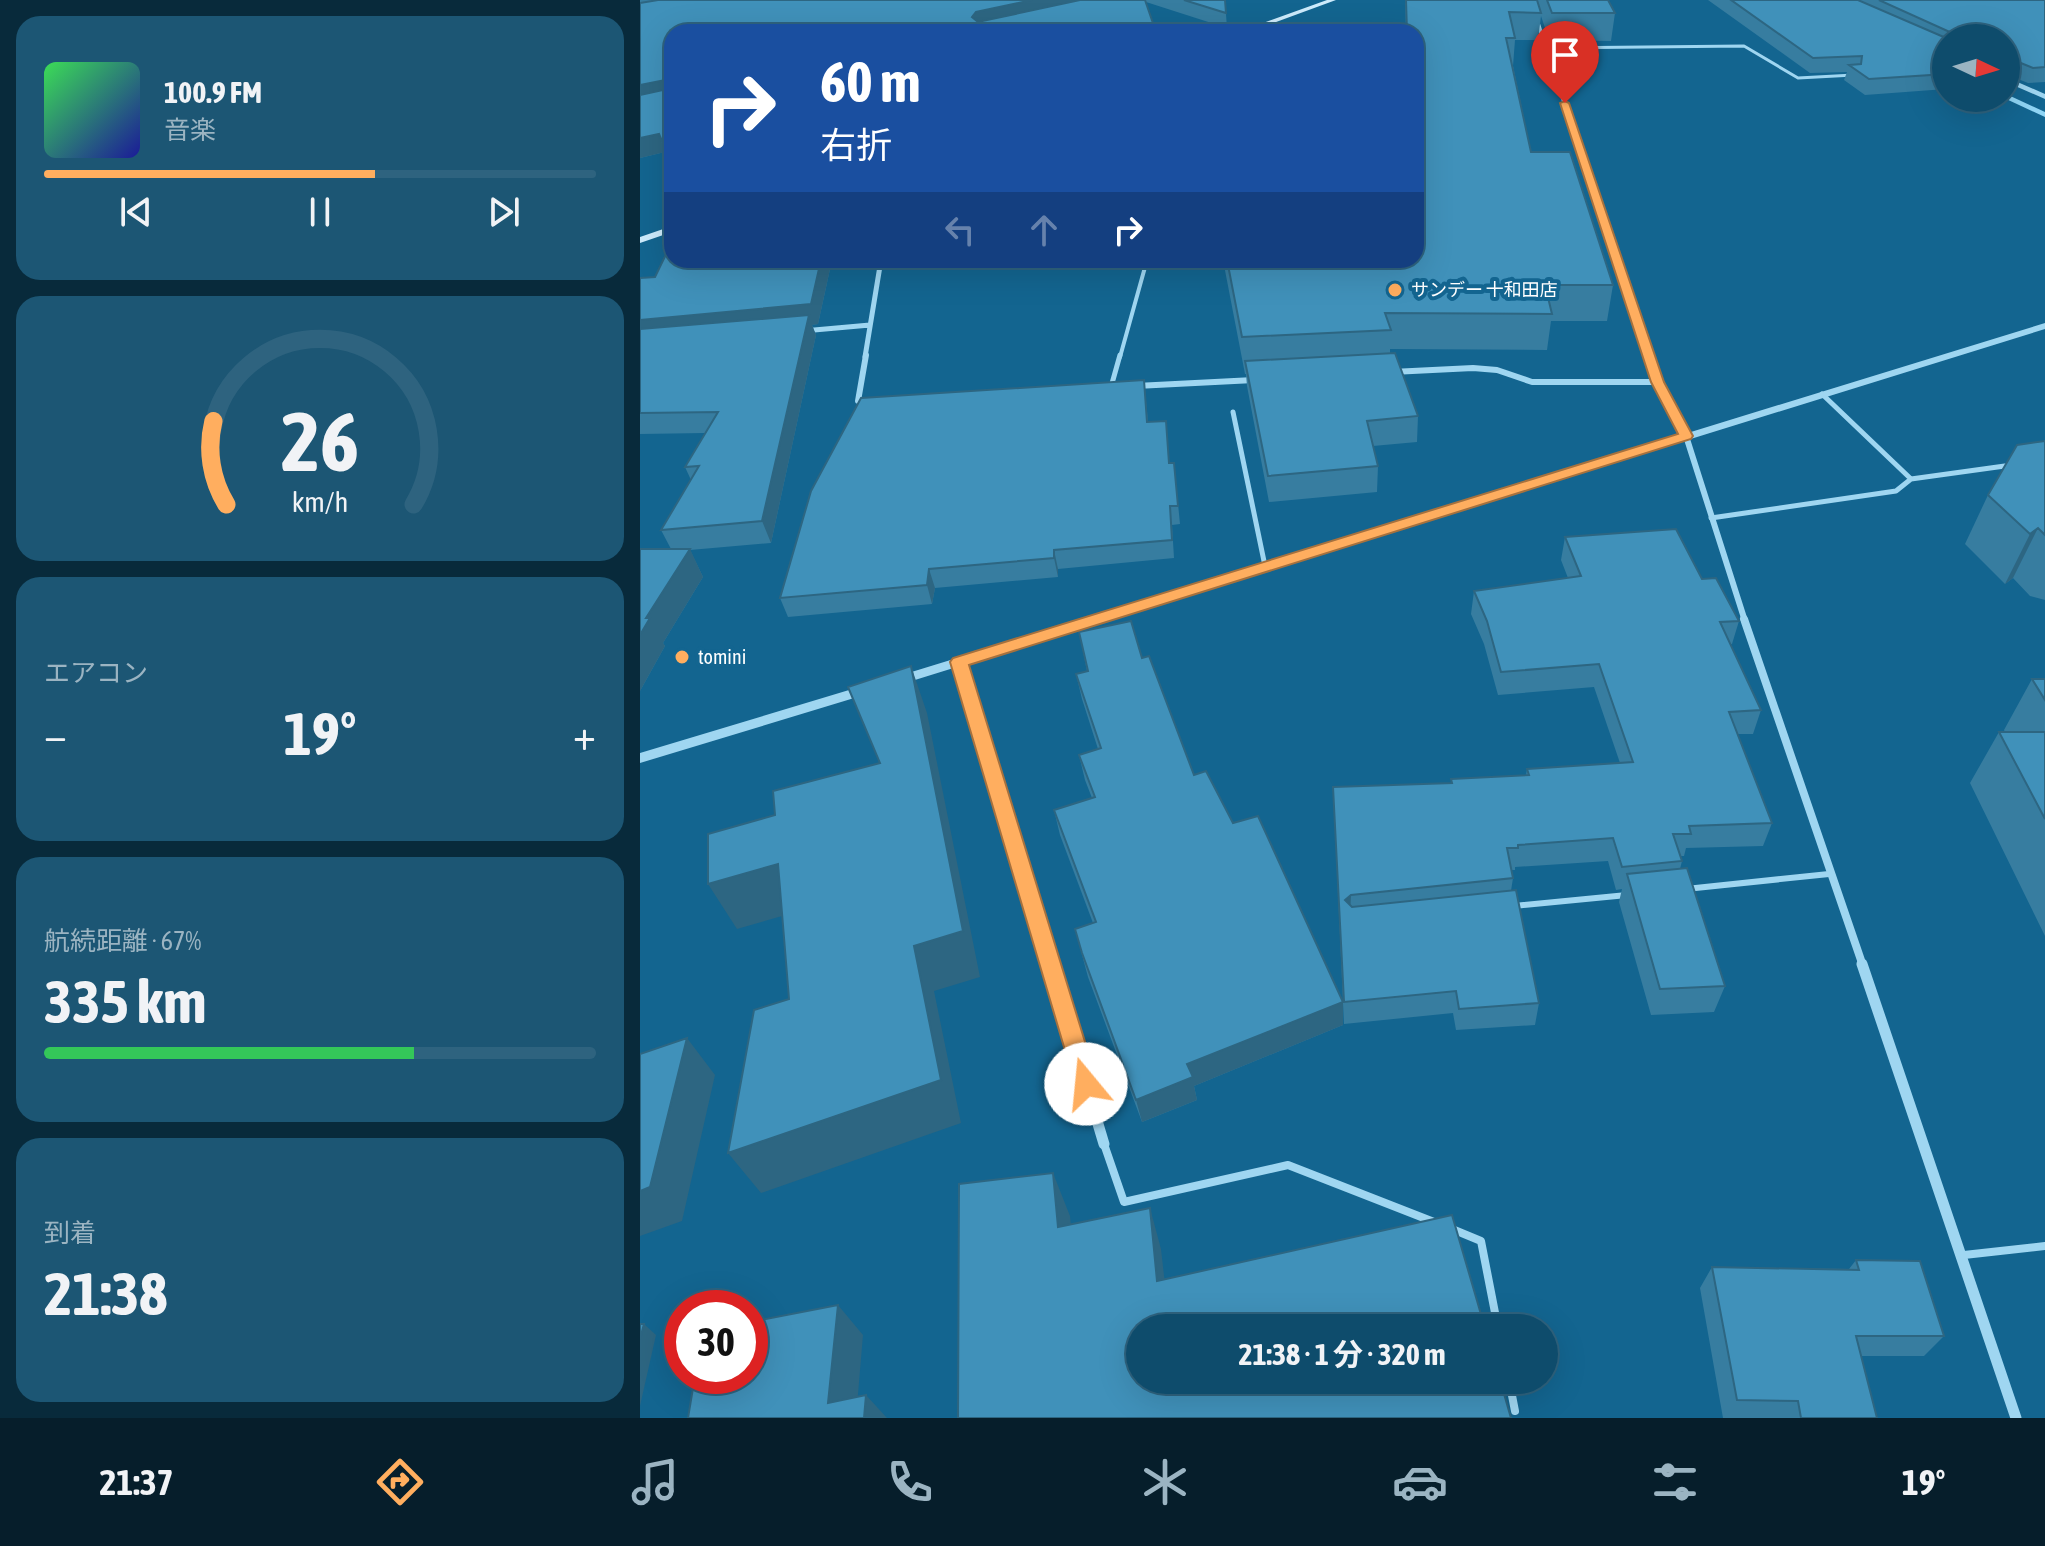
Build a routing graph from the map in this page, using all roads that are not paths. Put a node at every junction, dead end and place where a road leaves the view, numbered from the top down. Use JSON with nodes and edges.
{"nodes":[{"id":1,"x":1333,"y":0,"type":"edge"},
{"id":2,"x":1530,"y":0,"type":"edge"},
{"id":3,"x":1265,"y":24,"type":"edge"},
{"id":4,"x":1546,"y":48,"type":"junction"},
{"id":5,"x":1855,"y":75,"type":"edge"},
{"id":6,"x":2020,"y":85,"type":"edge"},
{"id":7,"x":2045,"y":97,"type":"edge"},
{"id":8,"x":664,"y":232,"type":"edge"},
{"id":9,"x":640,"y":240,"type":"edge"},
{"id":10,"x":880,"y":268,"type":"edge"},
{"id":11,"x":1145,"y":268,"type":"edge"},
{"id":12,"x":870,"y":325,"type":"junction"},
{"id":13,"x":2045,"y":326,"type":"edge"},
{"id":14,"x":794,"y":332,"type":"edge"},
{"id":15,"x":1378,"y":373,"type":"edge"},
{"id":16,"x":1268,"y":379,"type":"edge"},
{"id":17,"x":1658,"y":382,"type":"junction"},
{"id":18,"x":1111,"y":387,"type":"junction"},
{"id":19,"x":1095,"y":388,"type":"edge"},
{"id":20,"x":1822,"y":394,"type":"junction"},
{"id":21,"x":874,"y":400,"type":"edge"},
{"id":22,"x":1233,"y":412,"type":"dead end"},
{"id":23,"x":1686,"y":436,"type":"junction"},
{"id":24,"x":2015,"y":464,"type":"edge"},
{"id":25,"x":1911,"y":479,"type":"junction"},
{"id":26,"x":1711,"y":518,"type":"junction"},
{"id":27,"x":1265,"y":566,"type":"junction"},
{"id":28,"x":959,"y":662,"type":"junction"},
{"id":29,"x":640,"y":758,"type":"edge"},
{"id":30,"x":1829,"y":874,"type":"junction"},
{"id":31,"x":1675,"y":890,"type":"edge"},
{"id":32,"x":1644,"y":893,"type":"edge"},
{"id":33,"x":1505,"y":907,"type":"edge"},
{"id":34,"x":1104,"y":1144,"type":"joint"},
{"id":35,"x":2045,"y":1246,"type":"edge"},
{"id":36,"x":1964,"y":1255,"type":"junction"},
{"id":37,"x":1495,"y":1314,"type":"edge"},
{"id":38,"x":1512,"y":1394,"type":"edge"},
{"id":39,"x":1515,"y":1411,"type":"dead end"},
{"id":40,"x":2016,"y":1418,"type":"edge"}],
"edges":[{"from":1,"to":3,"type":"main road"},
{"from":2,"to":4,"type":"street"},
{"from":4,"to":5,"type":"lane"},
{"from":4,"to":17,"type":"street"},
{"from":6,"to":7,"type":"street"},
{"from":8,"to":9,"type":"main road"},
{"from":10,"to":12,"type":"street"},
{"from":11,"to":18,"type":"lane"},
{"from":12,"to":14,"type":"street"},
{"from":12,"to":21,"type":"street"},
{"from":13,"to":20,"type":"street"},
{"from":15,"to":17,"type":"street"},
{"from":16,"to":18,"type":"street"},
{"from":17,"to":23,"type":"street"},
{"from":18,"to":19,"type":"street"},
{"from":20,"to":23,"type":"street"},
{"from":20,"to":25,"type":"lane"},
{"from":22,"to":27,"type":"lane"},
{"from":23,"to":26,"type":"street"},
{"from":23,"to":27,"type":"street"},
{"from":24,"to":25,"type":"lane"},
{"from":25,"to":26,"type":"lane"},
{"from":26,"to":30,"type":"street"},
{"from":27,"to":28,"type":"street"},
{"from":28,"to":29,"type":"street"},
{"from":28,"to":34,"type":"street"},
{"from":30,"to":31,"type":"lane"},
{"from":30,"to":36,"type":"street"},
{"from":32,"to":33,"type":"lane"},
{"from":34,"to":37,"type":"lane"},
{"from":35,"to":36,"type":"lane"},
{"from":36,"to":40,"type":"street"},
{"from":38,"to":39,"type":"lane"}]}
